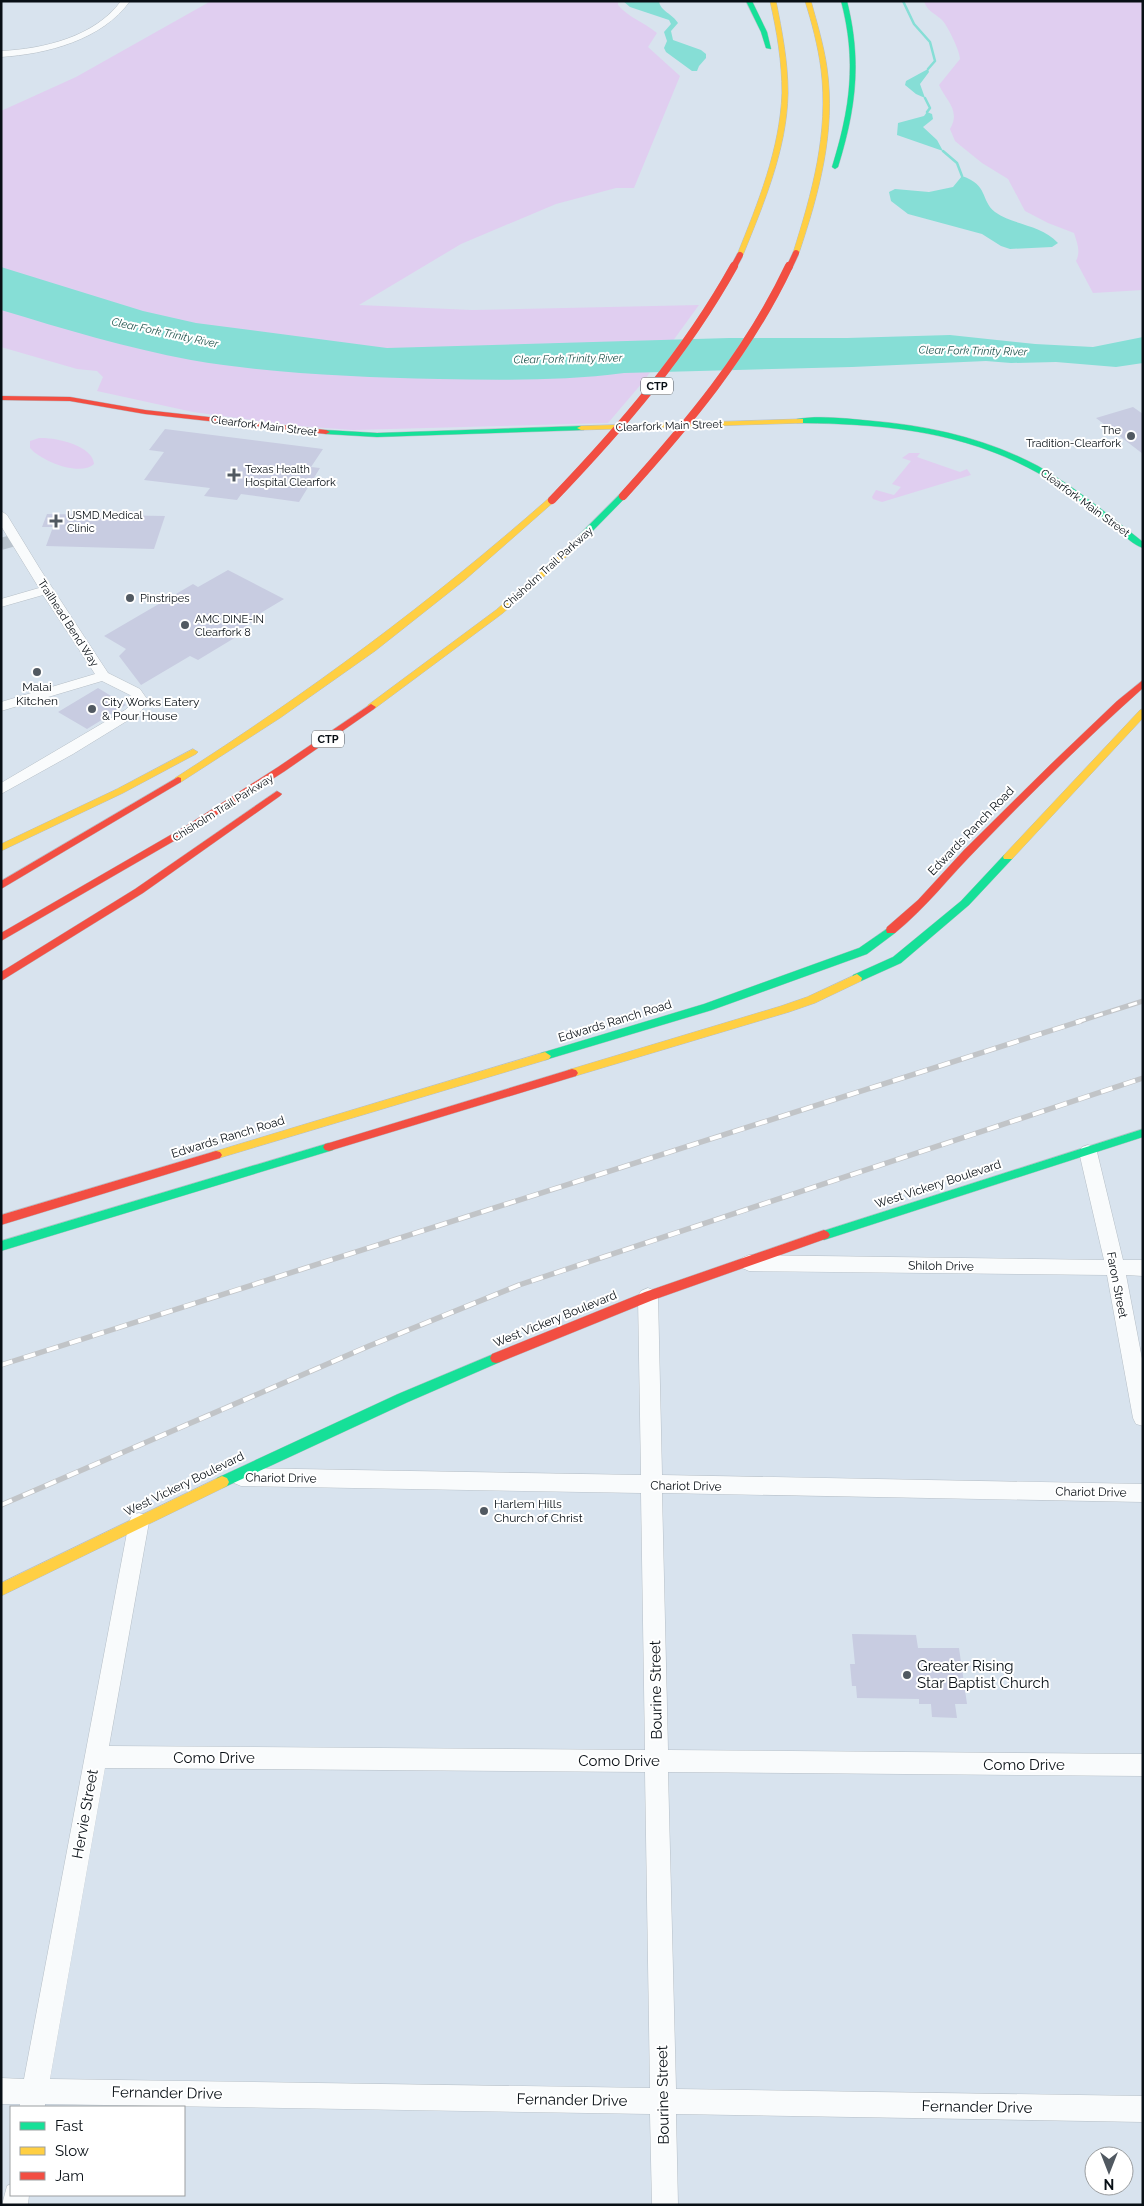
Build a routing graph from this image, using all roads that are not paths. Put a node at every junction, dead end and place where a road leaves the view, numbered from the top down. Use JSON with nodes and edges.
{"nodes":[{"id":1,"x":126,"y":1,"type":"edge"},
{"id":2,"x":749,"y":1,"type":"edge"},
{"id":3,"x":773,"y":1,"type":"edge"},
{"id":4,"x":808,"y":1,"type":"edge"},
{"id":5,"x":844,"y":1,"type":"edge"},
{"id":6,"x":1,"y":54,"type":"edge"},
{"id":7,"x":784,"y":119,"type":"junction"},
{"id":8,"x":812,"y":207,"type":"junction"},
{"id":9,"x":1,"y":390,"type":"edge"},
{"id":10,"x":1,"y":398,"type":"edge"},
{"id":11,"x":163,"y":412,"type":"junction"},
{"id":12,"x":1,"y":515,"type":"edge"},
{"id":13,"x":1143,"y":546,"type":"edge"},
{"id":14,"x":47,"y":590,"type":"junction"},
{"id":15,"x":1,"y":603,"type":"edge"},
{"id":16,"x":480,"y":628,"type":"junction"},
{"id":17,"x":348,"y":667,"type":"junction"},
{"id":18,"x":103,"y":676,"type":"junction"},
{"id":19,"x":1143,"y":683,"type":"edge"},
{"id":20,"x":1,"y":706,"type":"edge"},
{"id":21,"x":1143,"y":712,"type":"edge"},
{"id":22,"x":244,"y":724,"type":"dead end"},
{"id":23,"x":1108,"y":731,"type":"junction"},
{"id":24,"x":350,"y":737,"type":"dead end"},
{"id":25,"x":201,"y":748,"type":"dead end"},
{"id":26,"x":288,"y":786,"type":"dead end"},
{"id":27,"x":1,"y":789,"type":"edge"},
{"id":28,"x":1,"y":848,"type":"edge"},
{"id":29,"x":1,"y":886,"type":"edge"},
{"id":30,"x":1,"y":938,"type":"edge"},
{"id":31,"x":1,"y":977,"type":"edge"},
{"id":32,"x":776,"y":998,"type":"junction"},
{"id":33,"x":1143,"y":1133,"type":"edge"},
{"id":34,"x":1088,"y":1152,"type":"junction"},
{"id":35,"x":1,"y":1220,"type":"edge"},
{"id":36,"x":1,"y":1246,"type":"edge"},
{"id":37,"x":739,"y":1263,"type":"junction"},
{"id":38,"x":1115,"y":1268,"type":"junction"},
{"id":39,"x":1143,"y":1268,"type":"edge"},
{"id":40,"x":648,"y":1296,"type":"junction"},
{"id":41,"x":1143,"y":1418,"type":"edge"},
{"id":42,"x":230,"y":1477,"type":"junction"},
{"id":43,"x":652,"y":1485,"type":"junction"},
{"id":44,"x":1143,"y":1493,"type":"edge"},
{"id":45,"x":139,"y":1522,"type":"junction"},
{"id":46,"x":1,"y":1590,"type":"edge"},
{"id":47,"x":95,"y":1757,"type":"junction"},
{"id":48,"x":657,"y":1762,"type":"junction"},
{"id":49,"x":1143,"y":1765,"type":"edge"},
{"id":50,"x":1,"y":2091,"type":"edge"},
{"id":51,"x":34,"y":2099,"type":"edge"},
{"id":52,"x":664,"y":2102,"type":"junction"},
{"id":53,"x":1143,"y":2109,"type":"edge"},
{"id":54,"x":665,"y":2205,"type":"edge"}],
"edges":[{"from":1,"to":6,"type":"street"},
{"from":2,"to":7,"type":"main road"},
{"from":3,"to":7,"type":"main road","number":"CTP"},
{"from":4,"to":8,"type":"main road","name":"Chisholm Trail Parkway","number":"CTP"},
{"from":5,"to":8,"type":"main road"},
{"from":7,"to":17,"type":"main road","number":"CTP","bridge":true},
{"from":8,"to":16,"type":"main road","name":"Chisholm Trail Parkway","number":"CTP","bridge":true},
{"from":9,"to":11,"type":"main road","name":"Clearfork Main Street"},
{"from":10,"to":11,"type":"main road","name":"Clearfork Main Street"},
{"from":11,"to":13,"type":"main road","name":"Clearfork Main Street"},
{"from":12,"to":14,"type":"street","name":"Trailhead Bend Way"},
{"from":14,"to":15,"type":"street"},
{"from":14,"to":18,"type":"street","name":"Trailhead Bend Way"},
{"from":16,"to":24,"type":"main road"},
{"from":16,"to":30,"type":"main road","name":"Chisholm Trail Parkway","number":"CTP"},
{"from":17,"to":22,"type":"main road"},
{"from":17,"to":29,"type":"main road","number":"CTP"},
{"from":18,"to":20,"type":"street"},
{"from":18,"to":27,"type":"street","name":"Trailhead Bend Way"},
{"from":19,"to":23,"type":"main road","name":"Edwards Ranch Road"},
{"from":21,"to":23,"type":"main road","name":"Edwards Ranch Road"},
{"from":23,"to":32,"type":"main road","name":"Edwards Ranch Road"},
{"from":23,"to":32,"type":"main road","name":"Edwards Ranch Road"},
{"from":25,"to":28,"type":"main road"},
{"from":26,"to":31,"type":"main road"},
{"from":32,"to":35,"type":"main road","name":"Edwards Ranch Road"},
{"from":32,"to":36,"type":"main road","name":"Edwards Ranch Road"},
{"from":33,"to":34,"type":"main road","name":"West Vickery Boulevard"},
{"from":34,"to":37,"type":"main road","name":"West Vickery Boulevard"},
{"from":34,"to":38,"type":"street","name":"Faron Street"},
{"from":37,"to":38,"type":"street","name":"Shiloh Drive"},
{"from":37,"to":40,"type":"main road","name":"West Vickery Boulevard"},
{"from":38,"to":39,"type":"street","name":"Shiloh Drive"},
{"from":38,"to":41,"type":"street","name":"Faron Street"},
{"from":40,"to":42,"type":"main road","name":"West Vickery Boulevard"},
{"from":40,"to":43,"type":"street","name":"Bourine Street"},
{"from":42,"to":43,"type":"street","name":"Chariot Drive"},
{"from":42,"to":45,"type":"main road","name":"West Vickery Boulevard"},
{"from":43,"to":44,"type":"street","name":"Chariot Drive"},
{"from":43,"to":48,"type":"street","name":"Bourine Street"},
{"from":45,"to":46,"type":"main road","name":"West Vickery Boulevard"},
{"from":45,"to":47,"type":"street","name":"Hervie Street"},
{"from":47,"to":48,"type":"street","name":"Como Drive"},
{"from":47,"to":51,"type":"street","name":"Hervie Street"},
{"from":48,"to":49,"type":"street","name":"Como Drive"},
{"from":48,"to":52,"type":"street","name":"Bourine Street"},
{"from":50,"to":51,"type":"street","name":"Fernander Drive"},
{"from":51,"to":52,"type":"street","name":"Fernander Drive"},
{"from":52,"to":53,"type":"street","name":"Fernander Drive"},
{"from":52,"to":54,"type":"street","name":"Bourine Street"}]}
